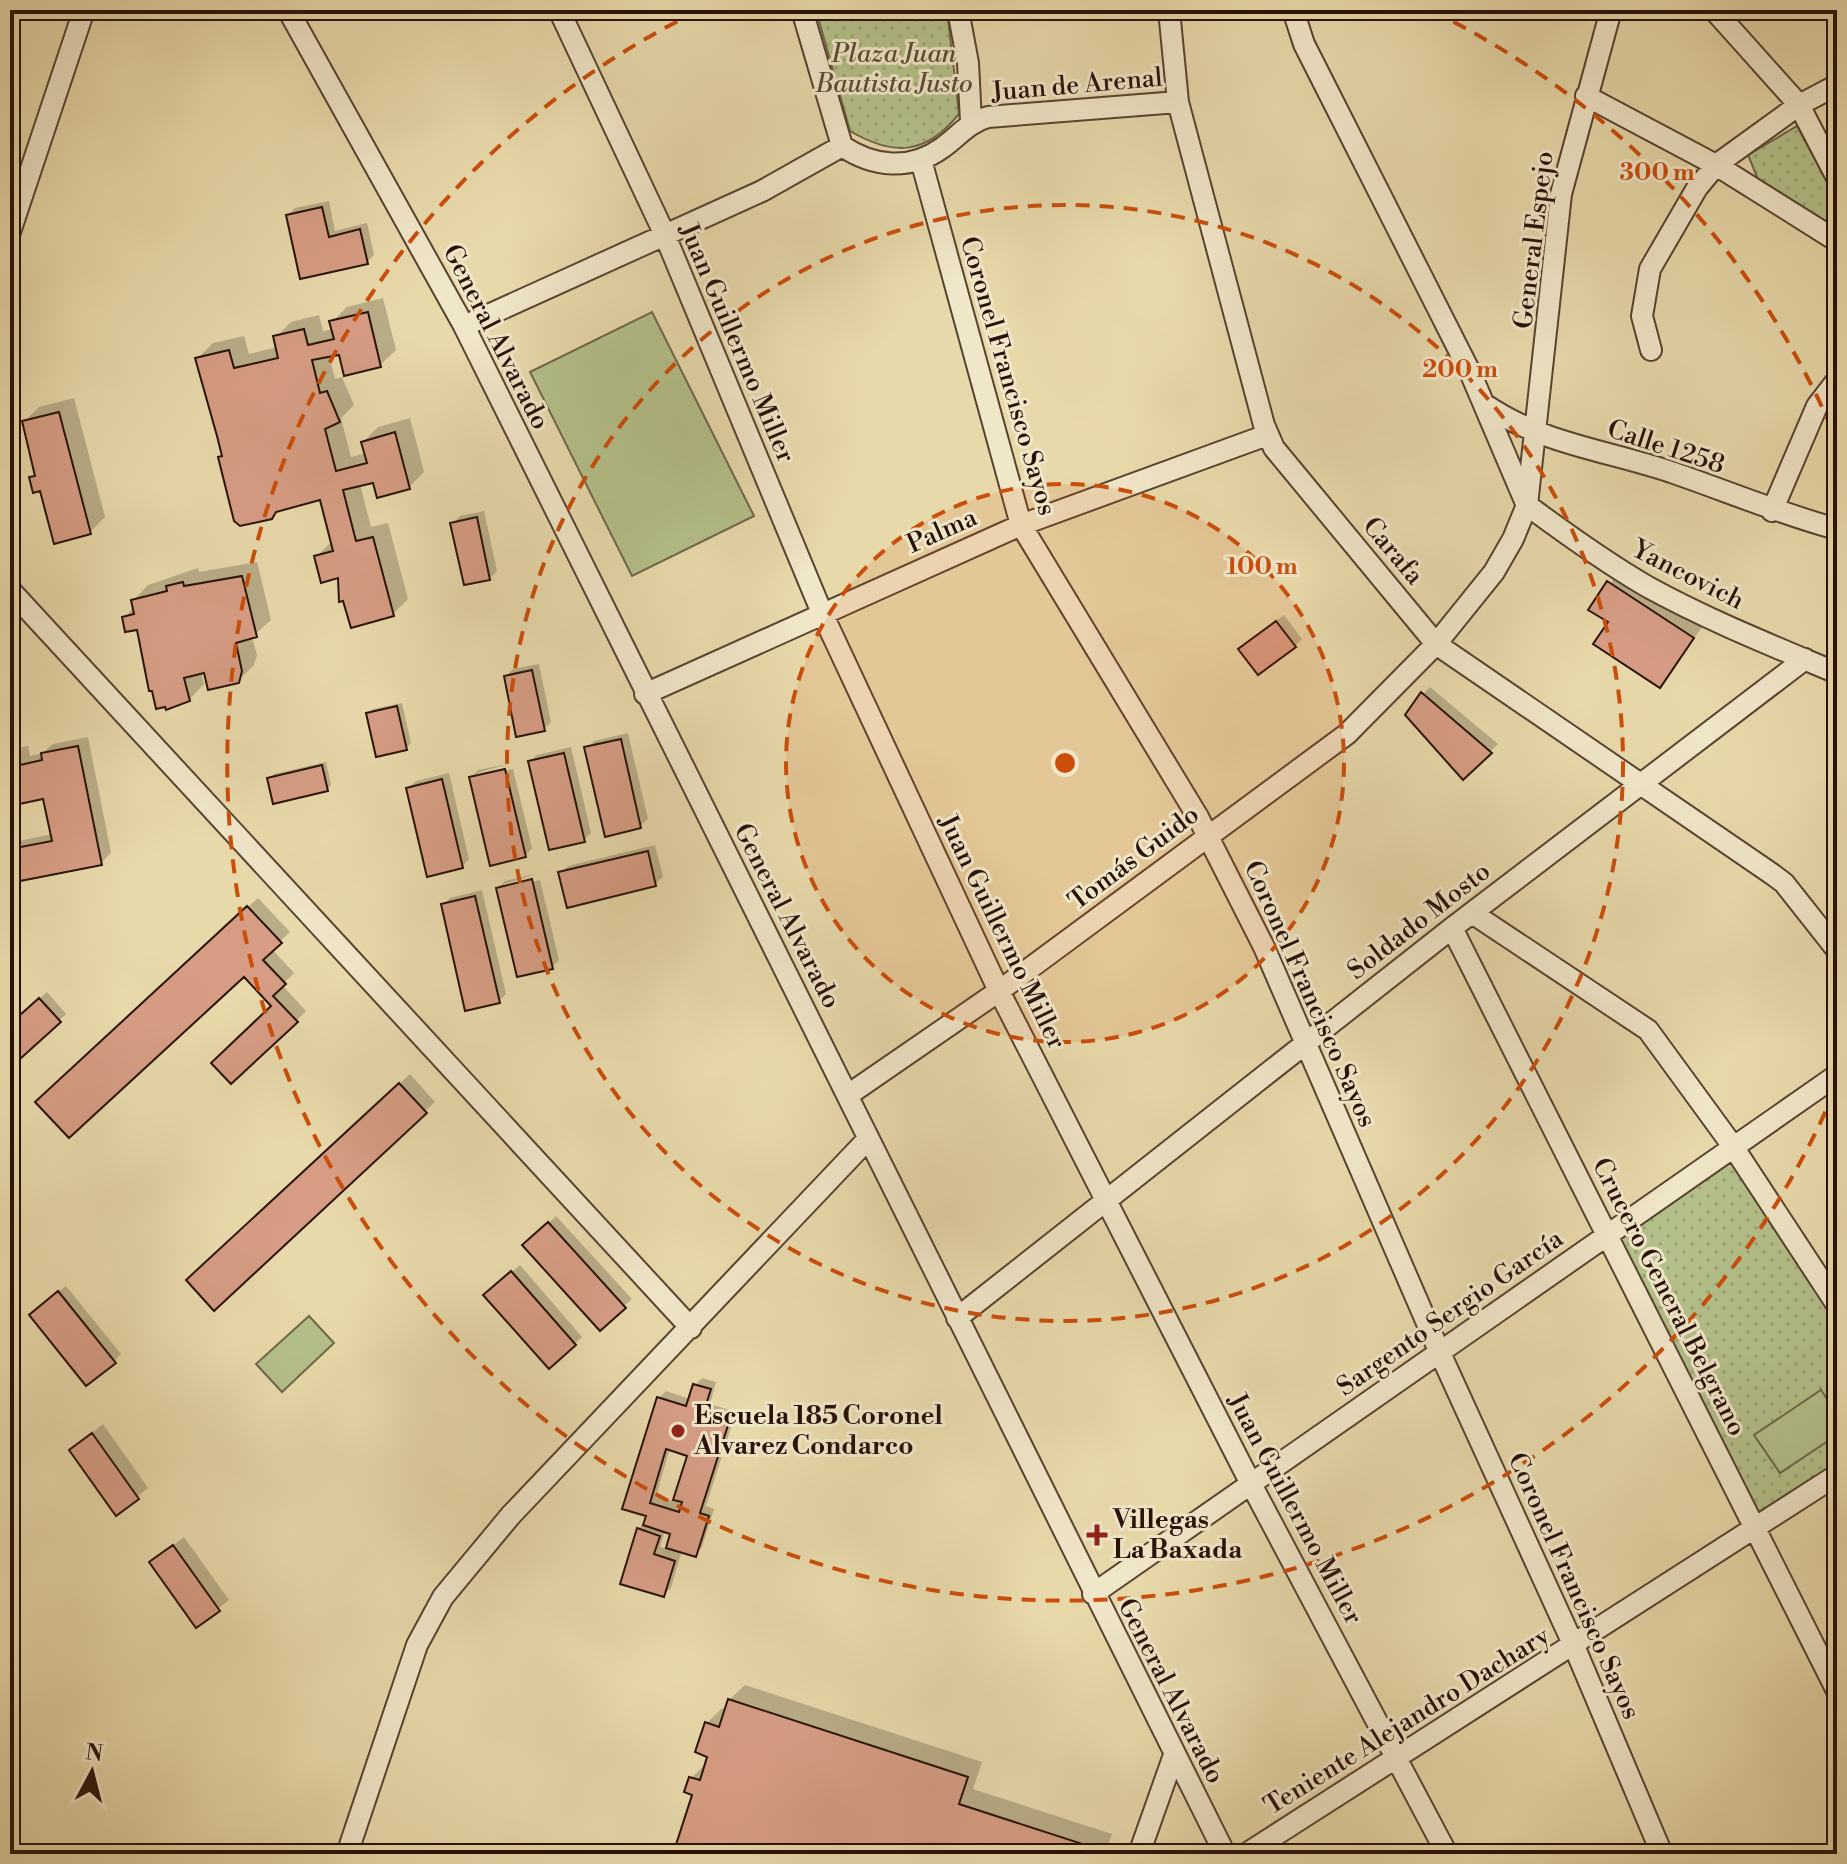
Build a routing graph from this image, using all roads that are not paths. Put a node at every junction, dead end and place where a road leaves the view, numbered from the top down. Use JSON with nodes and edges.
{"nodes":[{"id":1,"x":84,"y":10,"type":"edge"},
{"id":2,"x":288,"y":10,"type":"edge"},
{"id":3,"x":559,"y":10,"type":"edge"},
{"id":4,"x":802,"y":10,"type":"edge"},
{"id":5,"x":958,"y":10,"type":"edge"},
{"id":6,"x":1169,"y":10,"type":"edge"},
{"id":7,"x":1293,"y":10,"type":"edge"},
{"id":8,"x":1611,"y":10,"type":"edge"},
{"id":9,"x":1714,"y":10,"type":"edge"},
{"id":10,"x":1837,"y":85,"type":"edge"},
{"id":11,"x":1586,"y":96,"type":"junction"},
{"id":12,"x":1178,"y":102,"type":"junction"},
{"id":13,"x":1799,"y":105,"type":"junction"},
{"id":14,"x":971,"y":122,"type":"junction"},
{"id":15,"x":842,"y":146,"type":"junction"},
{"id":16,"x":921,"y":160,"type":"junction"},
{"id":17,"x":1716,"y":165,"type":"junction"},
{"id":18,"x":1837,"y":178,"type":"edge"},
{"id":19,"x":10,"y":232,"type":"edge"},
{"id":20,"x":664,"y":233,"type":"junction"},
{"id":21,"x":1837,"y":241,"type":"edge"},
{"id":22,"x":464,"y":326,"type":"junction"},
{"id":23,"x":1651,"y":350,"type":"dead end"},
{"id":24,"x":1837,"y":380,"type":"edge"},
{"id":25,"x":1484,"y":404,"type":"junction"},
{"id":26,"x":1534,"y":434,"type":"junction"},
{"id":27,"x":1267,"y":435,"type":"junction"},
{"id":28,"x":1527,"y":505,"type":"junction"},
{"id":29,"x":1772,"y":511,"type":"junction"},
{"id":30,"x":1021,"y":525,"type":"junction"},
{"id":31,"x":1837,"y":529,"type":"edge"},
{"id":32,"x":10,"y":590,"type":"edge"},
{"id":33,"x":822,"y":613,"type":"junction"},
{"id":34,"x":1436,"y":644,"type":"junction"},
{"id":35,"x":1805,"y":659,"type":"junction"},
{"id":36,"x":1837,"y":673,"type":"edge"},
{"id":37,"x":645,"y":694,"type":"junction"},
{"id":38,"x":1642,"y":782,"type":"junction"},
{"id":39,"x":1208,"y":835,"type":"junction"},
{"id":40,"x":1472,"y":913,"type":"junction"},
{"id":41,"x":1452,"y":928,"type":"junction"},
{"id":42,"x":1837,"y":950,"type":"edge"},
{"id":43,"x":999,"y":991,"type":"junction"},
{"id":44,"x":1306,"y":1042,"type":"junction"},
{"id":45,"x":1837,"y":1075,"type":"edge"},
{"id":46,"x":848,"y":1095,"type":"junction"},
{"id":47,"x":868,"y":1139,"type":"junction"},
{"id":48,"x":1732,"y":1145,"type":"junction"},
{"id":49,"x":1106,"y":1203,"type":"junction"},
{"id":50,"x":1609,"y":1232,"type":"junction"},
{"id":51,"x":1837,"y":1305,"type":"edge"},
{"id":52,"x":957,"y":1318,"type":"junction"},
{"id":53,"x":691,"y":1328,"type":"junction"},
{"id":54,"x":1440,"y":1353,"type":"junction"},
{"id":55,"x":1837,"y":1475,"type":"edge"},
{"id":56,"x":1251,"y":1484,"type":"junction"},
{"id":57,"x":1755,"y":1528,"type":"junction"},
{"id":58,"x":1093,"y":1594,"type":"junction"},
{"id":59,"x":1574,"y":1646,"type":"junction"},
{"id":60,"x":1837,"y":1691,"type":"edge"},
{"id":61,"x":1174,"y":1755,"type":"junction"},
{"id":62,"x":1397,"y":1758,"type":"junction"},
{"id":63,"x":347,"y":1854,"type":"edge"},
{"id":64,"x":1139,"y":1854,"type":"edge"},
{"id":65,"x":1225,"y":1854,"type":"edge"},
{"id":66,"x":1246,"y":1854,"type":"edge"},
{"id":67,"x":1447,"y":1854,"type":"edge"},
{"id":68,"x":1662,"y":1854,"type":"edge"}],
"edges":[{"from":1,"to":19,"type":"street"},
{"from":2,"to":22,"type":"street","name":"General Alvarado"},
{"from":3,"to":20,"type":"street","name":"Juan Guillermo Miller"},
{"from":4,"to":15,"type":"street"},
{"from":5,"to":14,"type":"street"},
{"from":6,"to":12,"type":"street","name":"Carafa"},
{"from":7,"to":25,"type":"street"},
{"from":8,"to":11,"type":"street","name":"General Espejo"},
{"from":9,"to":13,"type":"street"},
{"from":10,"to":13,"type":"street"},
{"from":11,"to":17,"type":"street"},
{"from":11,"to":26,"type":"street","name":"General Espejo"},
{"from":12,"to":14,"type":"street","name":"Juan de Arenal"},
{"from":12,"to":27,"type":"street","name":"Carafa"},
{"from":13,"to":17,"type":"street"},
{"from":13,"to":18,"type":"street"},
{"from":14,"to":16,"type":"street","name":"Juan de Arenal"},
{"from":15,"to":16,"type":"street"},
{"from":15,"to":20,"type":"street"},
{"from":16,"to":30,"type":"street","name":"Coronel Francisco Sayos"},
{"from":17,"to":21,"type":"street"},
{"from":17,"to":23,"type":"street"},
{"from":20,"to":22,"type":"street"},
{"from":20,"to":33,"type":"street","name":"Juan Guillermo Miller"},
{"from":22,"to":37,"type":"street","name":"General Alvarado"},
{"from":24,"to":29,"type":"street"},
{"from":25,"to":26,"type":"street","name":"Calle 1258"},
{"from":25,"to":28,"type":"street"},
{"from":26,"to":28,"type":"street","name":"General Espejo"},
{"from":26,"to":29,"type":"street","name":"Calle 1258"},
{"from":27,"to":30,"type":"street","name":"Palma"},
{"from":27,"to":34,"type":"street","name":"Carafa"},
{"from":28,"to":34,"type":"street","name":"General Espejo"},
{"from":28,"to":35,"type":"street","name":"Yancovich"},
{"from":29,"to":31,"type":"street","name":"Calle 1258"},
{"from":30,"to":33,"type":"street","name":"Palma"},
{"from":30,"to":39,"type":"street","name":"Coronel Francisco Sayos"},
{"from":32,"to":53,"type":"street"},
{"from":33,"to":37,"type":"street","name":"Palma"},
{"from":33,"to":43,"type":"street","name":"Juan Guillermo Miller"},
{"from":34,"to":38,"type":"street","name":"Carafa"},
{"from":34,"to":39,"type":"street","name":"Tomás Guido"},
{"from":35,"to":36,"type":"street","name":"Yancovich"},
{"from":35,"to":38,"type":"street","name":"Soldado Mosto"},
{"from":37,"to":46,"type":"street","name":"General Alvarado"},
{"from":38,"to":40,"type":"street","name":"Soldado Mosto"},
{"from":38,"to":42,"type":"street","name":"Carafa"},
{"from":39,"to":43,"type":"street","name":"Tomás Guido"},
{"from":39,"to":44,"type":"street","name":"Coronel Francisco Sayos"},
{"from":40,"to":41,"type":"street","name":"Soldado Mosto"},
{"from":40,"to":48,"type":"street"},
{"from":41,"to":44,"type":"street","name":"Soldado Mosto"},
{"from":41,"to":50,"type":"street","name":"Crucero General Belgrano"},
{"from":43,"to":46,"type":"street","name":"Tomás Guido"},
{"from":43,"to":49,"type":"street","name":"Juan Guillermo Miller"},
{"from":44,"to":49,"type":"street","name":"Soldado Mosto"},
{"from":44,"to":54,"type":"street","name":"Coronel Francisco Sayos"},
{"from":45,"to":48,"type":"street","name":"Sargento Sergio García"},
{"from":46,"to":47,"type":"street","name":"General Alvarado"},
{"from":47,"to":52,"type":"street","name":"General Alvarado"},
{"from":47,"to":53,"type":"street"},
{"from":48,"to":50,"type":"street","name":"Sargento Sergio García"},
{"from":48,"to":51,"type":"street"},
{"from":49,"to":52,"type":"street","name":"Soldado Mosto"},
{"from":49,"to":56,"type":"street","name":"Juan Guillermo Miller"},
{"from":50,"to":54,"type":"street","name":"Sargento Sergio García"},
{"from":50,"to":57,"type":"street","name":"Crucero General Belgrano"},
{"from":52,"to":58,"type":"street","name":"General Alvarado"},
{"from":53,"to":63,"type":"street"},
{"from":54,"to":56,"type":"street","name":"Sargento Sergio García"},
{"from":54,"to":59,"type":"street","name":"Coronel Francisco Sayos"},
{"from":55,"to":57,"type":"street","name":"Teniente Alejandro Dachary"},
{"from":56,"to":58,"type":"street","name":"Sargento Sergio García"},
{"from":56,"to":62,"type":"street","name":"Juan Guillermo Miller"},
{"from":57,"to":59,"type":"street","name":"Teniente Alejandro Dachary"},
{"from":57,"to":60,"type":"street","name":"Crucero General Belgrano"},
{"from":58,"to":61,"type":"street","name":"General Alvarado"},
{"from":59,"to":62,"type":"street","name":"Teniente Alejandro Dachary"},
{"from":59,"to":68,"type":"street","name":"Coronel Francisco Sayos"},
{"from":61,"to":64,"type":"street"},
{"from":61,"to":65,"type":"street","name":"General Alvarado"},
{"from":62,"to":66,"type":"street","name":"Teniente Alejandro Dachary"},
{"from":62,"to":67,"type":"street","name":"Juan Guillermo Miller"}]}
